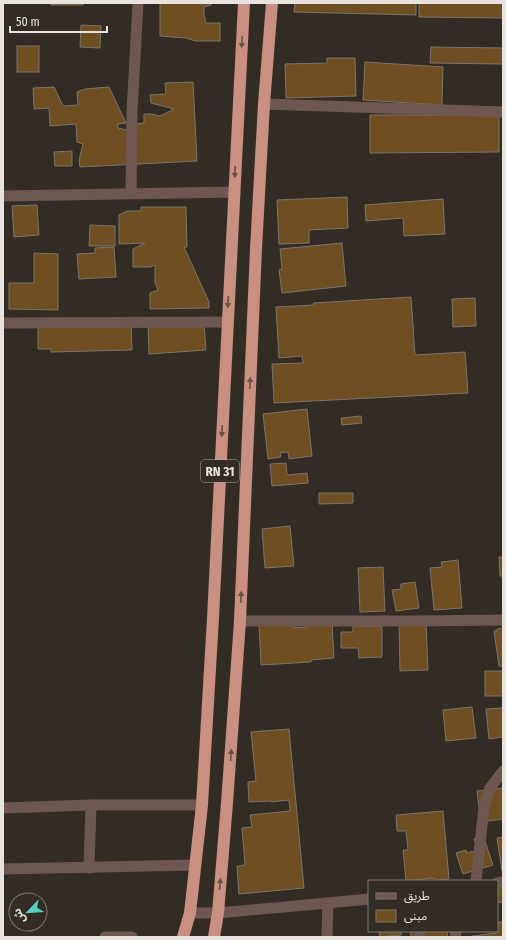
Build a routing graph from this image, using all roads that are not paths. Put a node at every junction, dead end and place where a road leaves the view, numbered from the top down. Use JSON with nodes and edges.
{"nodes":[{"id":1,"x":138,"y":3,"type":"edge"},
{"id":2,"x":244,"y":3,"type":"edge"},
{"id":3,"x":272,"y":3,"type":"edge"},
{"id":4,"x":264,"y":104,"type":"junction"},
{"id":5,"x":503,"y":112,"type":"edge"},
{"id":6,"x":234,"y":192,"type":"junction"},
{"id":7,"x":131,"y":193,"type":"junction"},
{"id":8,"x":3,"y":196,"type":"edge"},
{"id":9,"x":227,"y":322,"type":"junction"},
{"id":10,"x":3,"y":323,"type":"edge"},
{"id":11,"x":503,"y":620,"type":"edge"},
{"id":12,"x":240,"y":621,"type":"junction"},
{"id":13,"x":503,"y":771,"type":"edge"},
{"id":14,"x":91,"y":805,"type":"junction"},
{"id":15,"x":202,"y":805,"type":"junction"},
{"id":16,"x":3,"y":808,"type":"edge"},
{"id":17,"x":195,"y":865,"type":"junction"},
{"id":18,"x":89,"y":868,"type":"junction"},
{"id":19,"x":3,"y":870,"type":"edge"},
{"id":20,"x":476,"y":880,"type":"edge"},
{"id":21,"x":368,"y":900,"type":"edge"},
{"id":22,"x":328,"y":903,"type":"junction"},
{"id":23,"x":190,"y":913,"type":"junction"},
{"id":24,"x":218,"y":913,"type":"junction"},
{"id":25,"x":105,"y":937,"type":"edge"},
{"id":26,"x":132,"y":937,"type":"edge"},
{"id":27,"x":183,"y":937,"type":"edge"},
{"id":28,"x":214,"y":937,"type":"edge"},
{"id":29,"x":327,"y":937,"type":"edge"}],
"edges":[{"from":1,"to":7,"type":"street"},
{"from":2,"to":6,"type":"highway","number":"RN 31","one_way":true},
{"from":3,"to":4,"type":"highway","number":"RN 31"},
{"from":4,"to":5,"type":"street"},
{"from":12,"to":4,"type":"highway","number":"RN 31","one_way":true},
{"from":6,"to":7,"type":"street"},
{"from":6,"to":9,"type":"highway","number":"RN 31","one_way":true},
{"from":7,"to":8,"type":"street"},
{"from":9,"to":10,"type":"street"},
{"from":9,"to":15,"type":"highway","number":"RN 31","one_way":true},
{"from":11,"to":12,"type":"street"},
{"from":24,"to":12,"type":"highway","number":"RN 31","one_way":true},
{"from":13,"to":20,"type":"street"},
{"from":14,"to":15,"type":"street"},
{"from":14,"to":16,"type":"street"},
{"from":14,"to":18,"type":"street"},
{"from":15,"to":17,"type":"highway","number":"RN 31"},
{"from":17,"to":18,"type":"street"},
{"from":17,"to":23,"type":"highway","number":"RN 31"},
{"from":18,"to":19,"type":"street"},
{"from":21,"to":22,"type":"street"},
{"from":22,"to":24,"type":"street"},
{"from":22,"to":29,"type":"street"},
{"from":23,"to":24,"type":"street"},
{"from":23,"to":27,"type":"highway","number":"RN 31"},
{"from":24,"to":28,"type":"highway","number":"RN 31"},
{"from":25,"to":26,"type":"street"}]}
